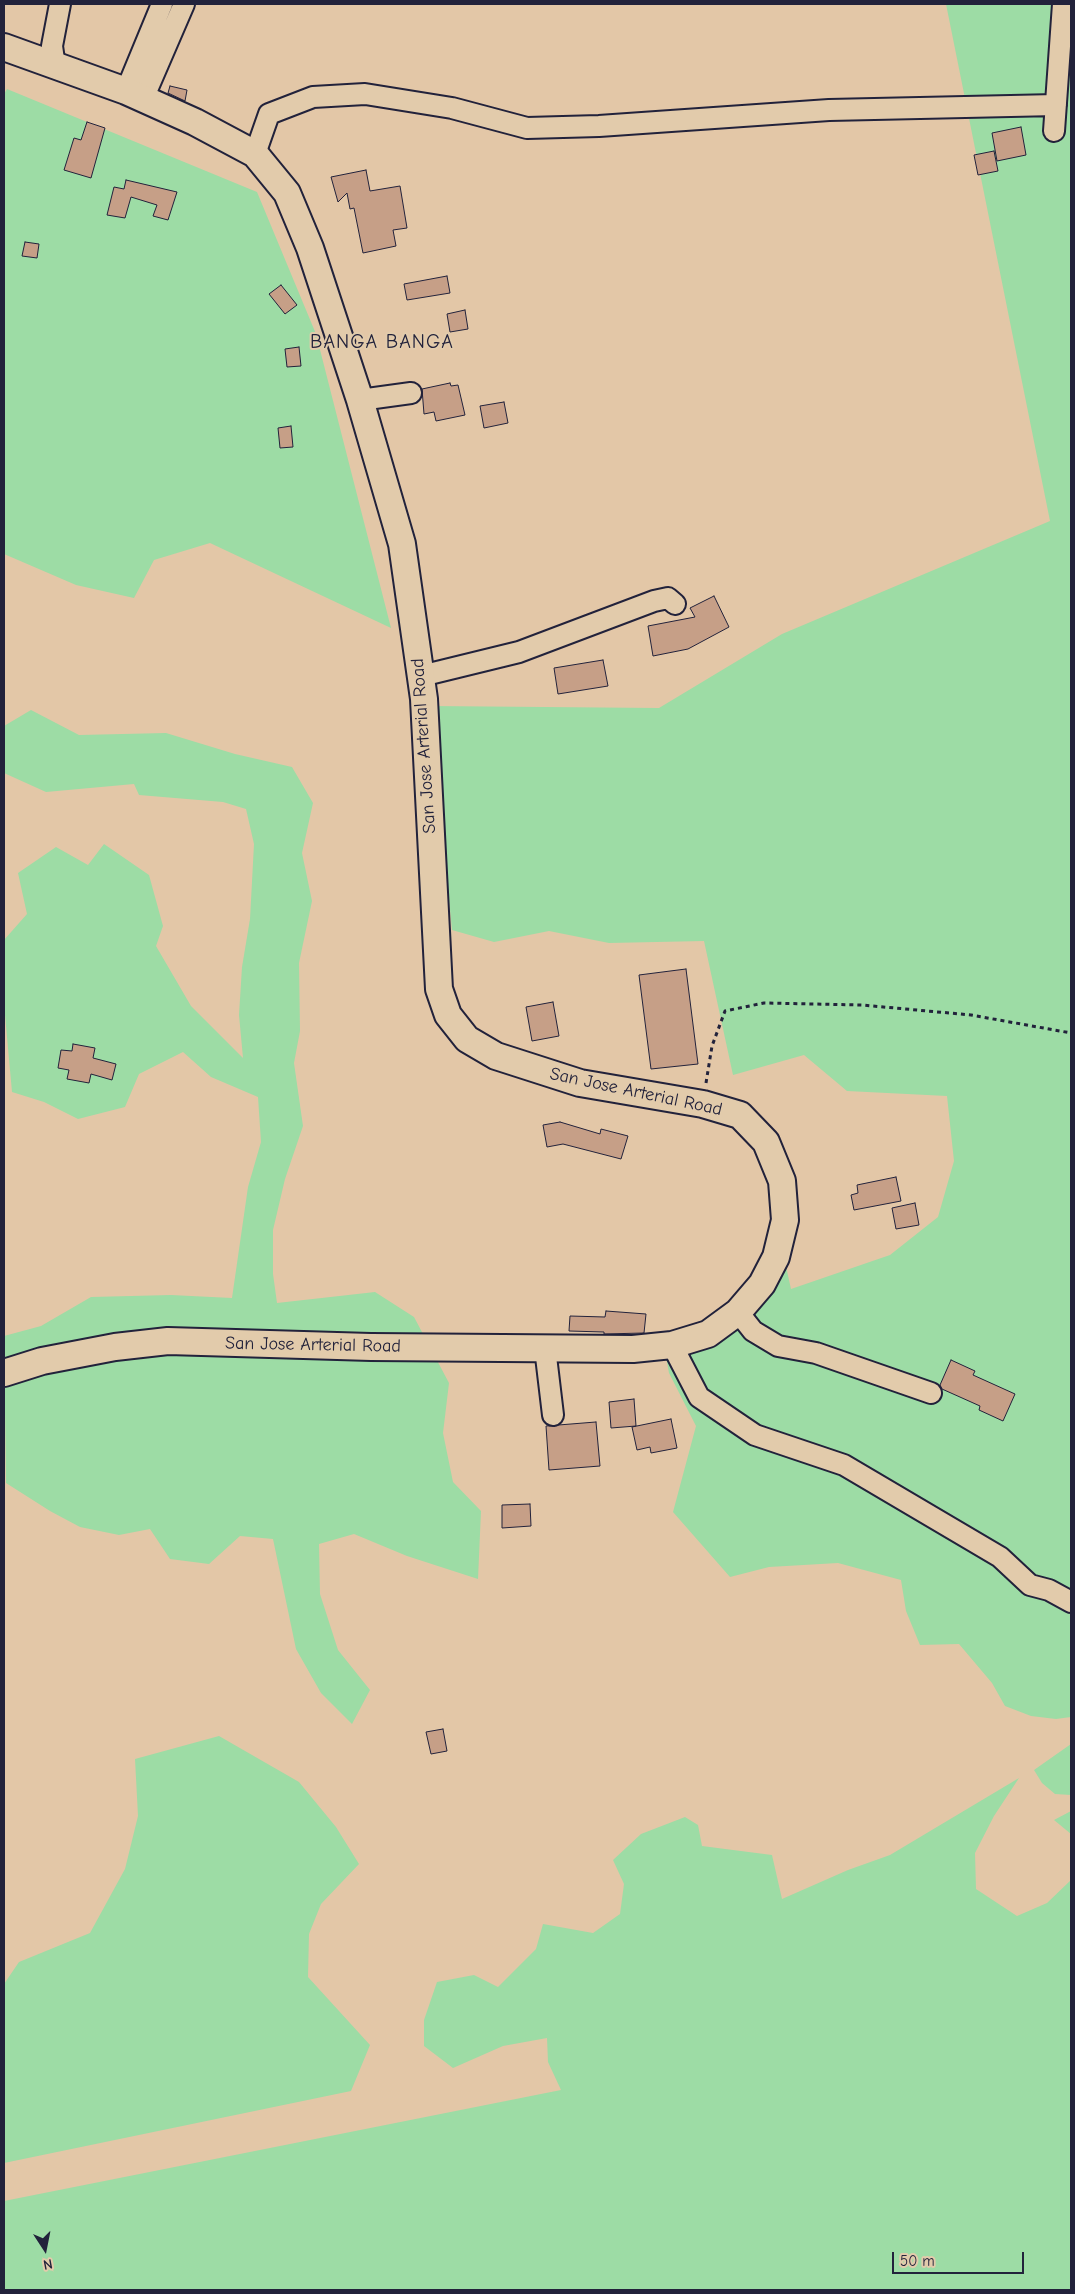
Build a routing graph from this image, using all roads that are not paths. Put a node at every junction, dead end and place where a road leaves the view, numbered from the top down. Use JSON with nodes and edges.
{"nodes":[{"id":1,"x":60,"y":4,"type":"edge"},
{"id":2,"x":162,"y":4,"type":"edge"},
{"id":3,"x":184,"y":4,"type":"edge"},
{"id":4,"x":1063,"y":4,"type":"edge"},
{"id":5,"x":4,"y":47,"type":"edge"},
{"id":6,"x":55,"y":67,"type":"junction"},
{"id":7,"x":134,"y":95,"type":"junction"},
{"id":8,"x":1056,"y":105,"type":"junction"},
{"id":9,"x":1054,"y":131,"type":"dead end"},
{"id":10,"x":255,"y":154,"type":"junction"},
{"id":11,"x":410,"y":393,"type":"dead end"},
{"id":12,"x":360,"y":400,"type":"junction"},
{"id":13,"x":675,"y":604,"type":"dead end"},
{"id":14,"x":420,"y":676,"type":"junction"},
{"id":15,"x":738,"y":1312,"type":"junction"},
{"id":16,"x":672,"y":1345,"type":"junction"},
{"id":17,"x":545,"y":1348,"type":"junction"},
{"id":18,"x":4,"y":1373,"type":"edge"},
{"id":19,"x":931,"y":1393,"type":"dead end"},
{"id":20,"x":552,"y":1415,"type":"dead end"},
{"id":21,"x":1071,"y":1602,"type":"edge"}],
"edges":[{"from":1,"to":6,"type":"street"},
{"from":2,"to":7,"type":"street"},
{"from":3,"to":7,"type":"street"},
{"from":4,"to":8,"type":"street"},
{"from":5,"to":6,"type":"main road","name":"San Jose Arterial Road"},
{"from":6,"to":7,"type":"main road","name":"San Jose Arterial Road"},
{"from":7,"to":10,"type":"main road","name":"San Jose Arterial Road"},
{"from":8,"to":9,"type":"street"},
{"from":8,"to":10,"type":"street"},
{"from":10,"to":12,"type":"main road","name":"San Jose Arterial Road"},
{"from":11,"to":12,"type":"street"},
{"from":12,"to":14,"type":"main road","name":"San Jose Arterial Road"},
{"from":13,"to":14,"type":"street"},
{"from":14,"to":15,"type":"main road","name":"San Jose Arterial Road"},
{"from":15,"to":16,"type":"main road","name":"San Jose Arterial Road"},
{"from":15,"to":19,"type":"street"},
{"from":16,"to":17,"type":"main road","name":"San Jose Arterial Road"},
{"from":16,"to":21,"type":"street"},
{"from":17,"to":18,"type":"main road","name":"San Jose Arterial Road"},
{"from":17,"to":20,"type":"street"}]}
